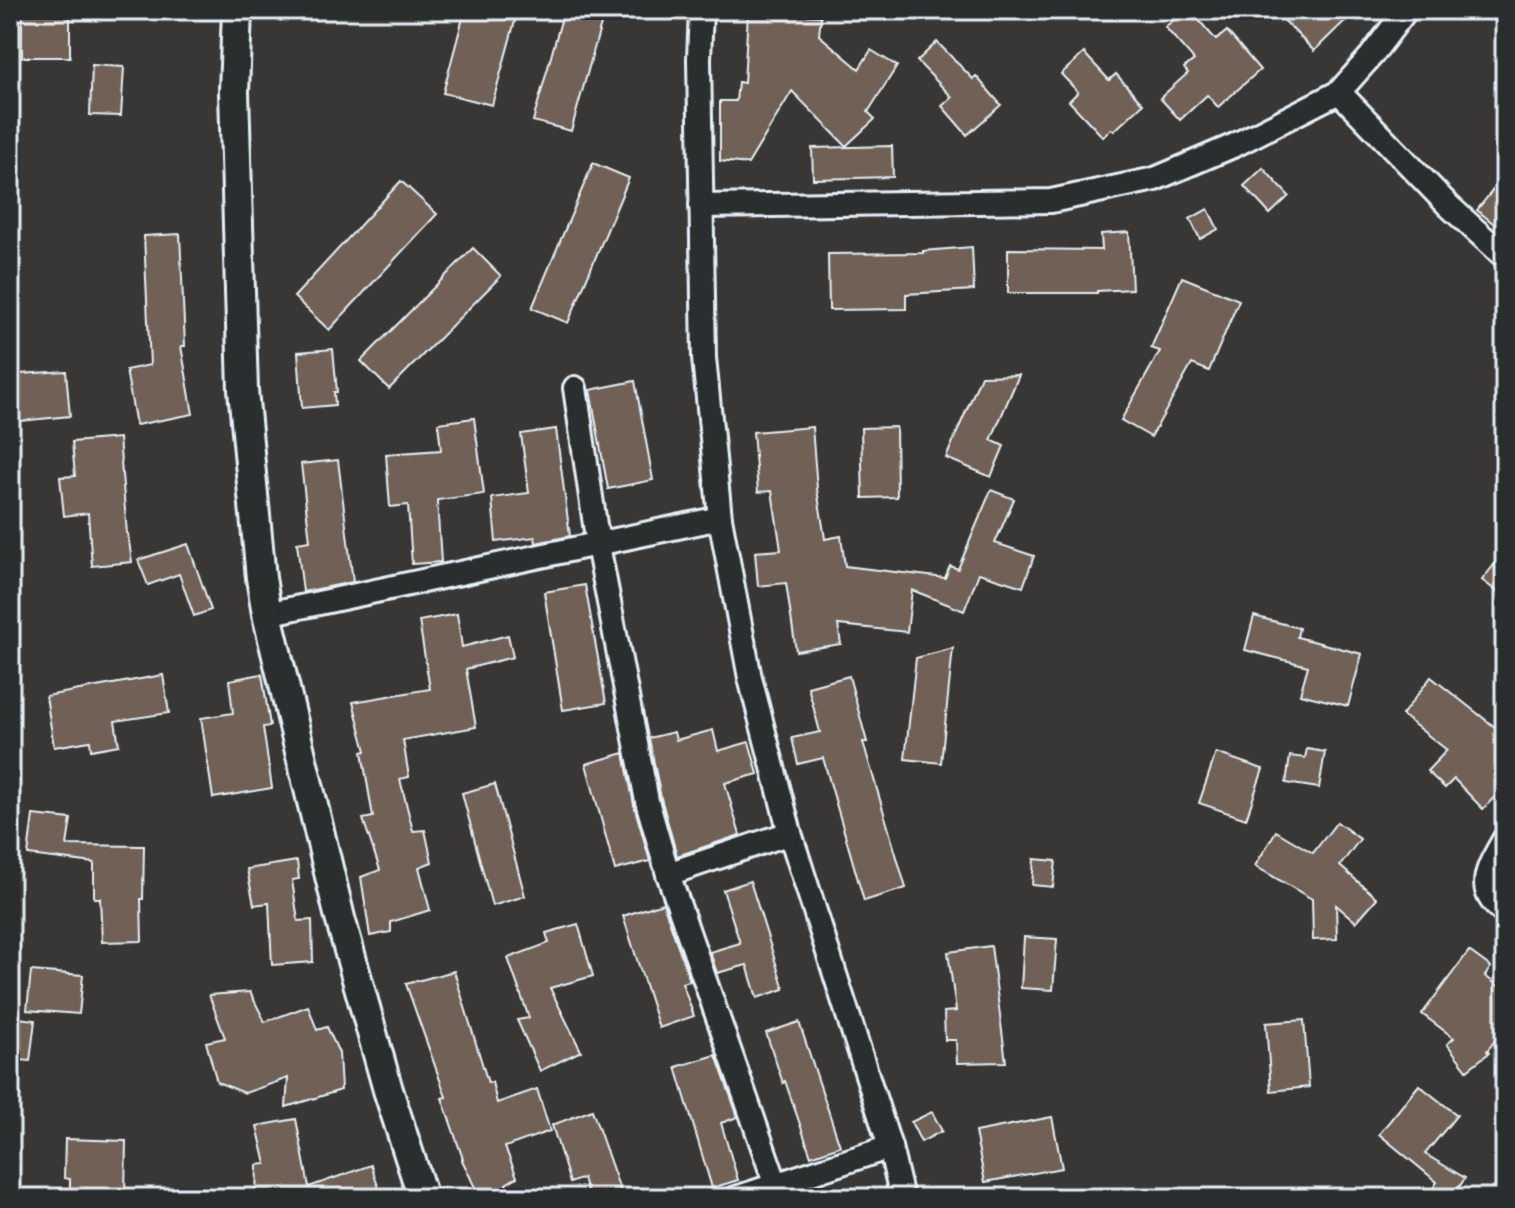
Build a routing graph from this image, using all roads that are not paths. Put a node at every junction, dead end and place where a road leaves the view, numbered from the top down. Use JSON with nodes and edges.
{"nodes":[{"id":1,"x":237,"y":10,"type":"edge"},
{"id":2,"x":701,"y":10,"type":"edge"},
{"id":3,"x":1406,"y":10,"type":"edge"},
{"id":4,"x":1339,"y":92,"type":"junction"},
{"id":5,"x":701,"y":206,"type":"junction"},
{"id":6,"x":1505,"y":257,"type":"edge"},
{"id":7,"x":575,"y":388,"type":"dead end"},
{"id":8,"x":720,"y":518,"type":"junction"},
{"id":9,"x":598,"y":545,"type":"junction"},
{"id":10,"x":267,"y":614,"type":"junction"},
{"id":11,"x":790,"y":833,"type":"junction"},
{"id":12,"x":1505,"y":838,"type":"edge"},
{"id":13,"x":668,"y":874,"type":"junction"},
{"id":14,"x":1505,"y":913,"type":"edge"},
{"id":15,"x":890,"y":1147,"type":"junction"},
{"id":16,"x":776,"y":1185,"type":"junction"},
{"id":17,"x":423,"y":1198,"type":"edge"},
{"id":18,"x":736,"y":1198,"type":"edge"},
{"id":19,"x":902,"y":1198,"type":"edge"}],
"edges":[{"from":1,"to":10,"type":"street"},
{"from":2,"to":5,"type":"street"},
{"from":3,"to":4,"type":"street"},
{"from":4,"to":5,"type":"street"},
{"from":4,"to":6,"type":"street"},
{"from":5,"to":8,"type":"street"},
{"from":7,"to":9,"type":"street"},
{"from":8,"to":9,"type":"street"},
{"from":8,"to":11,"type":"street"},
{"from":9,"to":10,"type":"street"},
{"from":9,"to":13,"type":"street"},
{"from":10,"to":17,"type":"street"},
{"from":11,"to":13,"type":"street"},
{"from":11,"to":15,"type":"street"},
{"from":12,"to":14,"type":"street"},
{"from":13,"to":16,"type":"street"},
{"from":15,"to":16,"type":"street"},
{"from":15,"to":19,"type":"street"},
{"from":16,"to":18,"type":"street"}]}
